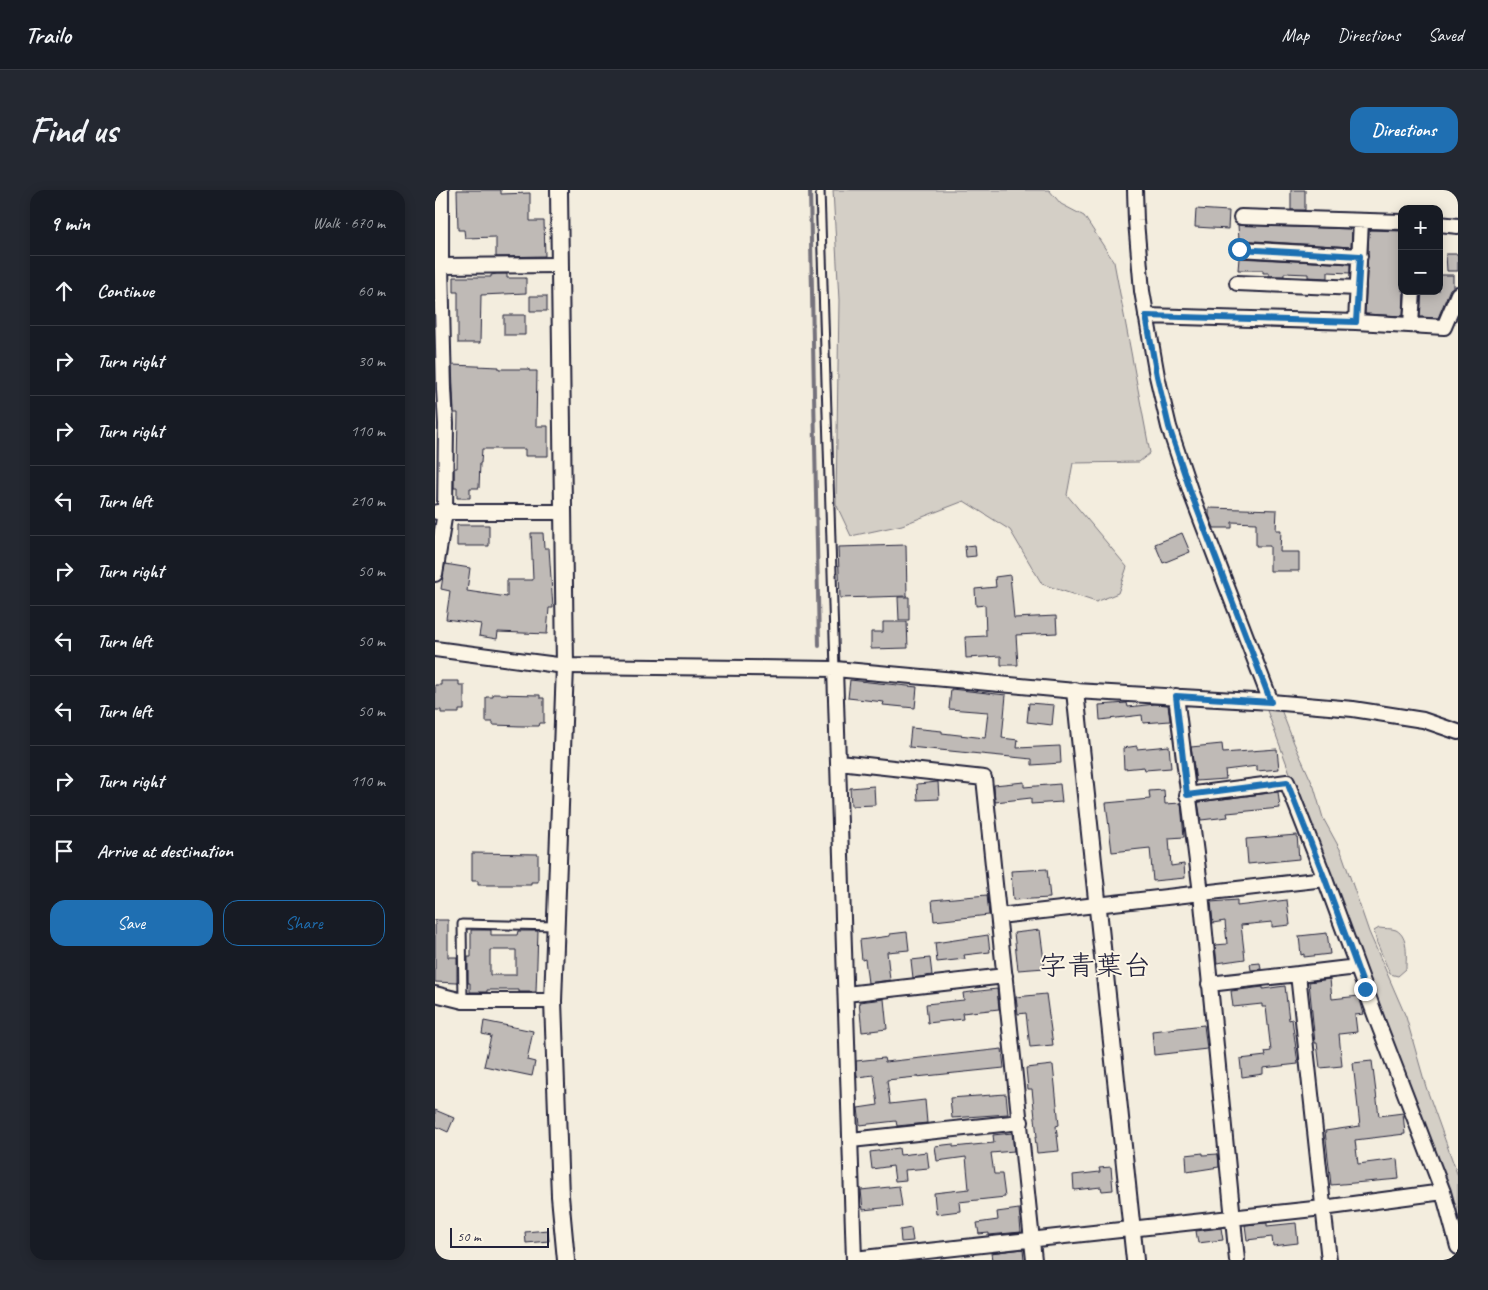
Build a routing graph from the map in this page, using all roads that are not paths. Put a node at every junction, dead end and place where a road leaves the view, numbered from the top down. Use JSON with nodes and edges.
{"nodes":[{"id":1,"x":441,"y":190,"type":"edge"},
{"id":2,"x":559,"y":190,"type":"edge"},
{"id":3,"x":820,"y":190,"type":"edge"},
{"id":4,"x":1135,"y":190,"type":"edge"},
{"id":5,"x":1241,"y":217,"type":"dead end"},
{"id":6,"x":1361,"y":221,"type":"junction"},
{"id":7,"x":1398,"y":222,"type":"edge"},
{"id":8,"x":1443,"y":224,"type":"edge"},
{"id":9,"x":1458,"y":226,"type":"edge"},
{"id":10,"x":1239,"y":249,"type":"dead end"},
{"id":11,"x":1360,"y":256,"type":"junction"},
{"id":12,"x":559,"y":265,"type":"junction"},
{"id":13,"x":441,"y":266,"type":"junction"},
{"id":14,"x":1237,"y":283,"type":"dead end"},
{"id":15,"x":1358,"y":288,"type":"junction"},
{"id":16,"x":1458,"y":294,"type":"edge"},
{"id":17,"x":1413,"y":295,"type":"edge"},
{"id":18,"x":1146,"y":316,"type":"junction"},
{"id":19,"x":1356,"y":322,"type":"junction"},
{"id":20,"x":1411,"y":325,"type":"junction"},
{"id":21,"x":439,"y":389,"type":"edge"},
{"id":22,"x":440,"y":512,"type":"edge"},
{"id":23,"x":564,"y":512,"type":"junction"},
{"id":24,"x":435,"y":574,"type":"edge"},
{"id":25,"x":435,"y":649,"type":"edge"},
{"id":26,"x":565,"y":666,"type":"junction"},
{"id":27,"x":835,"y":668,"type":"junction"},
{"id":28,"x":1075,"y":691,"type":"junction"},
{"id":29,"x":1176,"y":696,"type":"junction"},
{"id":30,"x":1271,"y":702,"type":"junction"},
{"id":31,"x":1458,"y":732,"type":"edge"},
{"id":32,"x":839,"y":762,"type":"junction"},
{"id":33,"x":1187,"y":795,"type":"junction"},
{"id":34,"x":1325,"y":879,"type":"junction"},
{"id":35,"x":1201,"y":893,"type":"junction"},
{"id":36,"x":1099,"y":905,"type":"junction"},
{"id":37,"x":999,"y":916,"type":"junction"},
{"id":38,"x":555,"y":926,"type":"junction"},
{"id":39,"x":1357,"y":967,"type":"junction"},
{"id":40,"x":1298,"y":974,"type":"junction"},
{"id":41,"x":1005,"y":976,"type":"junction"},
{"id":42,"x":1209,"y":984,"type":"junction"},
{"id":43,"x":435,"y":994,"type":"edge"},
{"id":44,"x":846,"y":994,"type":"junction"},
{"id":45,"x":463,"y":1001,"type":"junction"},
{"id":46,"x":553,"y":1001,"type":"junction"},
{"id":47,"x":1021,"y":1122,"type":"junction"},
{"id":48,"x":851,"y":1140,"type":"junction"},
{"id":49,"x":1443,"y":1192,"type":"junction"},
{"id":50,"x":1323,"y":1208,"type":"junction"},
{"id":51,"x":1232,"y":1218,"type":"junction"},
{"id":52,"x":1132,"y":1230,"type":"junction"},
{"id":53,"x":1032,"y":1239,"type":"junction"},
{"id":54,"x":1458,"y":1246,"type":"edge"},
{"id":55,"x":944,"y":1254,"type":"edge"},
{"id":56,"x":566,"y":1260,"type":"edge"},
{"id":57,"x":854,"y":1260,"type":"edge"},
{"id":58,"x":1034,"y":1260,"type":"edge"},
{"id":59,"x":1135,"y":1260,"type":"edge"},
{"id":60,"x":1237,"y":1260,"type":"edge"},
{"id":61,"x":1329,"y":1260,"type":"edge"}],
"edges":[{"from":1,"to":13,"type":"street"},
{"from":2,"to":12,"type":"street"},
{"from":3,"to":27,"type":"lane"},
{"from":4,"to":18,"type":"street"},
{"from":5,"to":6,"type":"street"},
{"from":6,"to":7,"type":"street"},
{"from":6,"to":11,"type":"street"},
{"from":8,"to":9,"type":"street"},
{"from":10,"to":11,"type":"street"},
{"from":11,"to":15,"type":"street"},
{"from":12,"to":13,"type":"street"},
{"from":12,"to":23,"type":"street"},
{"from":13,"to":21,"type":"street"},
{"from":14,"to":15,"type":"street"},
{"from":15,"to":19,"type":"street"},
{"from":16,"to":20,"type":"street"},
{"from":17,"to":20,"type":"street"},
{"from":18,"to":19,"type":"street"},
{"from":18,"to":30,"type":"street"},
{"from":19,"to":20,"type":"street"},
{"from":21,"to":22,"type":"street"},
{"from":22,"to":23,"type":"street"},
{"from":22,"to":24,"type":"street"},
{"from":23,"to":26,"type":"street"},
{"from":25,"to":26,"type":"street"},
{"from":26,"to":27,"type":"street"},
{"from":26,"to":38,"type":"street"},
{"from":27,"to":28,"type":"street"},
{"from":27,"to":32,"type":"street"},
{"from":28,"to":29,"type":"street"},
{"from":28,"to":36,"type":"street"},
{"from":29,"to":30,"type":"street"},
{"from":29,"to":33,"type":"street"},
{"from":30,"to":31,"type":"street"},
{"from":32,"to":37,"type":"street"},
{"from":32,"to":44,"type":"street"},
{"from":33,"to":34,"type":"street"},
{"from":33,"to":35,"type":"street"},
{"from":34,"to":35,"type":"street"},
{"from":34,"to":39,"type":"street"},
{"from":35,"to":36,"type":"street"},
{"from":35,"to":42,"type":"street"},
{"from":36,"to":37,"type":"street"},
{"from":36,"to":52,"type":"street"},
{"from":37,"to":41,"type":"street"},
{"from":38,"to":45,"type":"lane"},
{"from":38,"to":46,"type":"street"},
{"from":39,"to":40,"type":"street"},
{"from":39,"to":49,"type":"street"},
{"from":40,"to":42,"type":"street"},
{"from":40,"to":50,"type":"street"},
{"from":41,"to":44,"type":"street"},
{"from":41,"to":47,"type":"street"},
{"from":42,"to":51,"type":"street"},
{"from":43,"to":45,"type":"street"},
{"from":44,"to":48,"type":"street"},
{"from":45,"to":46,"type":"street"},
{"from":46,"to":56,"type":"street"},
{"from":47,"to":48,"type":"street"},
{"from":47,"to":53,"type":"street"},
{"from":48,"to":57,"type":"street"},
{"from":49,"to":50,"type":"street"},
{"from":49,"to":54,"type":"street"},
{"from":50,"to":51,"type":"street"},
{"from":50,"to":61,"type":"street"},
{"from":51,"to":52,"type":"street"},
{"from":51,"to":60,"type":"street"},
{"from":52,"to":53,"type":"street"},
{"from":52,"to":59,"type":"street"},
{"from":53,"to":55,"type":"street"},
{"from":53,"to":58,"type":"street"},
{"from":55,"to":57,"type":"street"}]}
